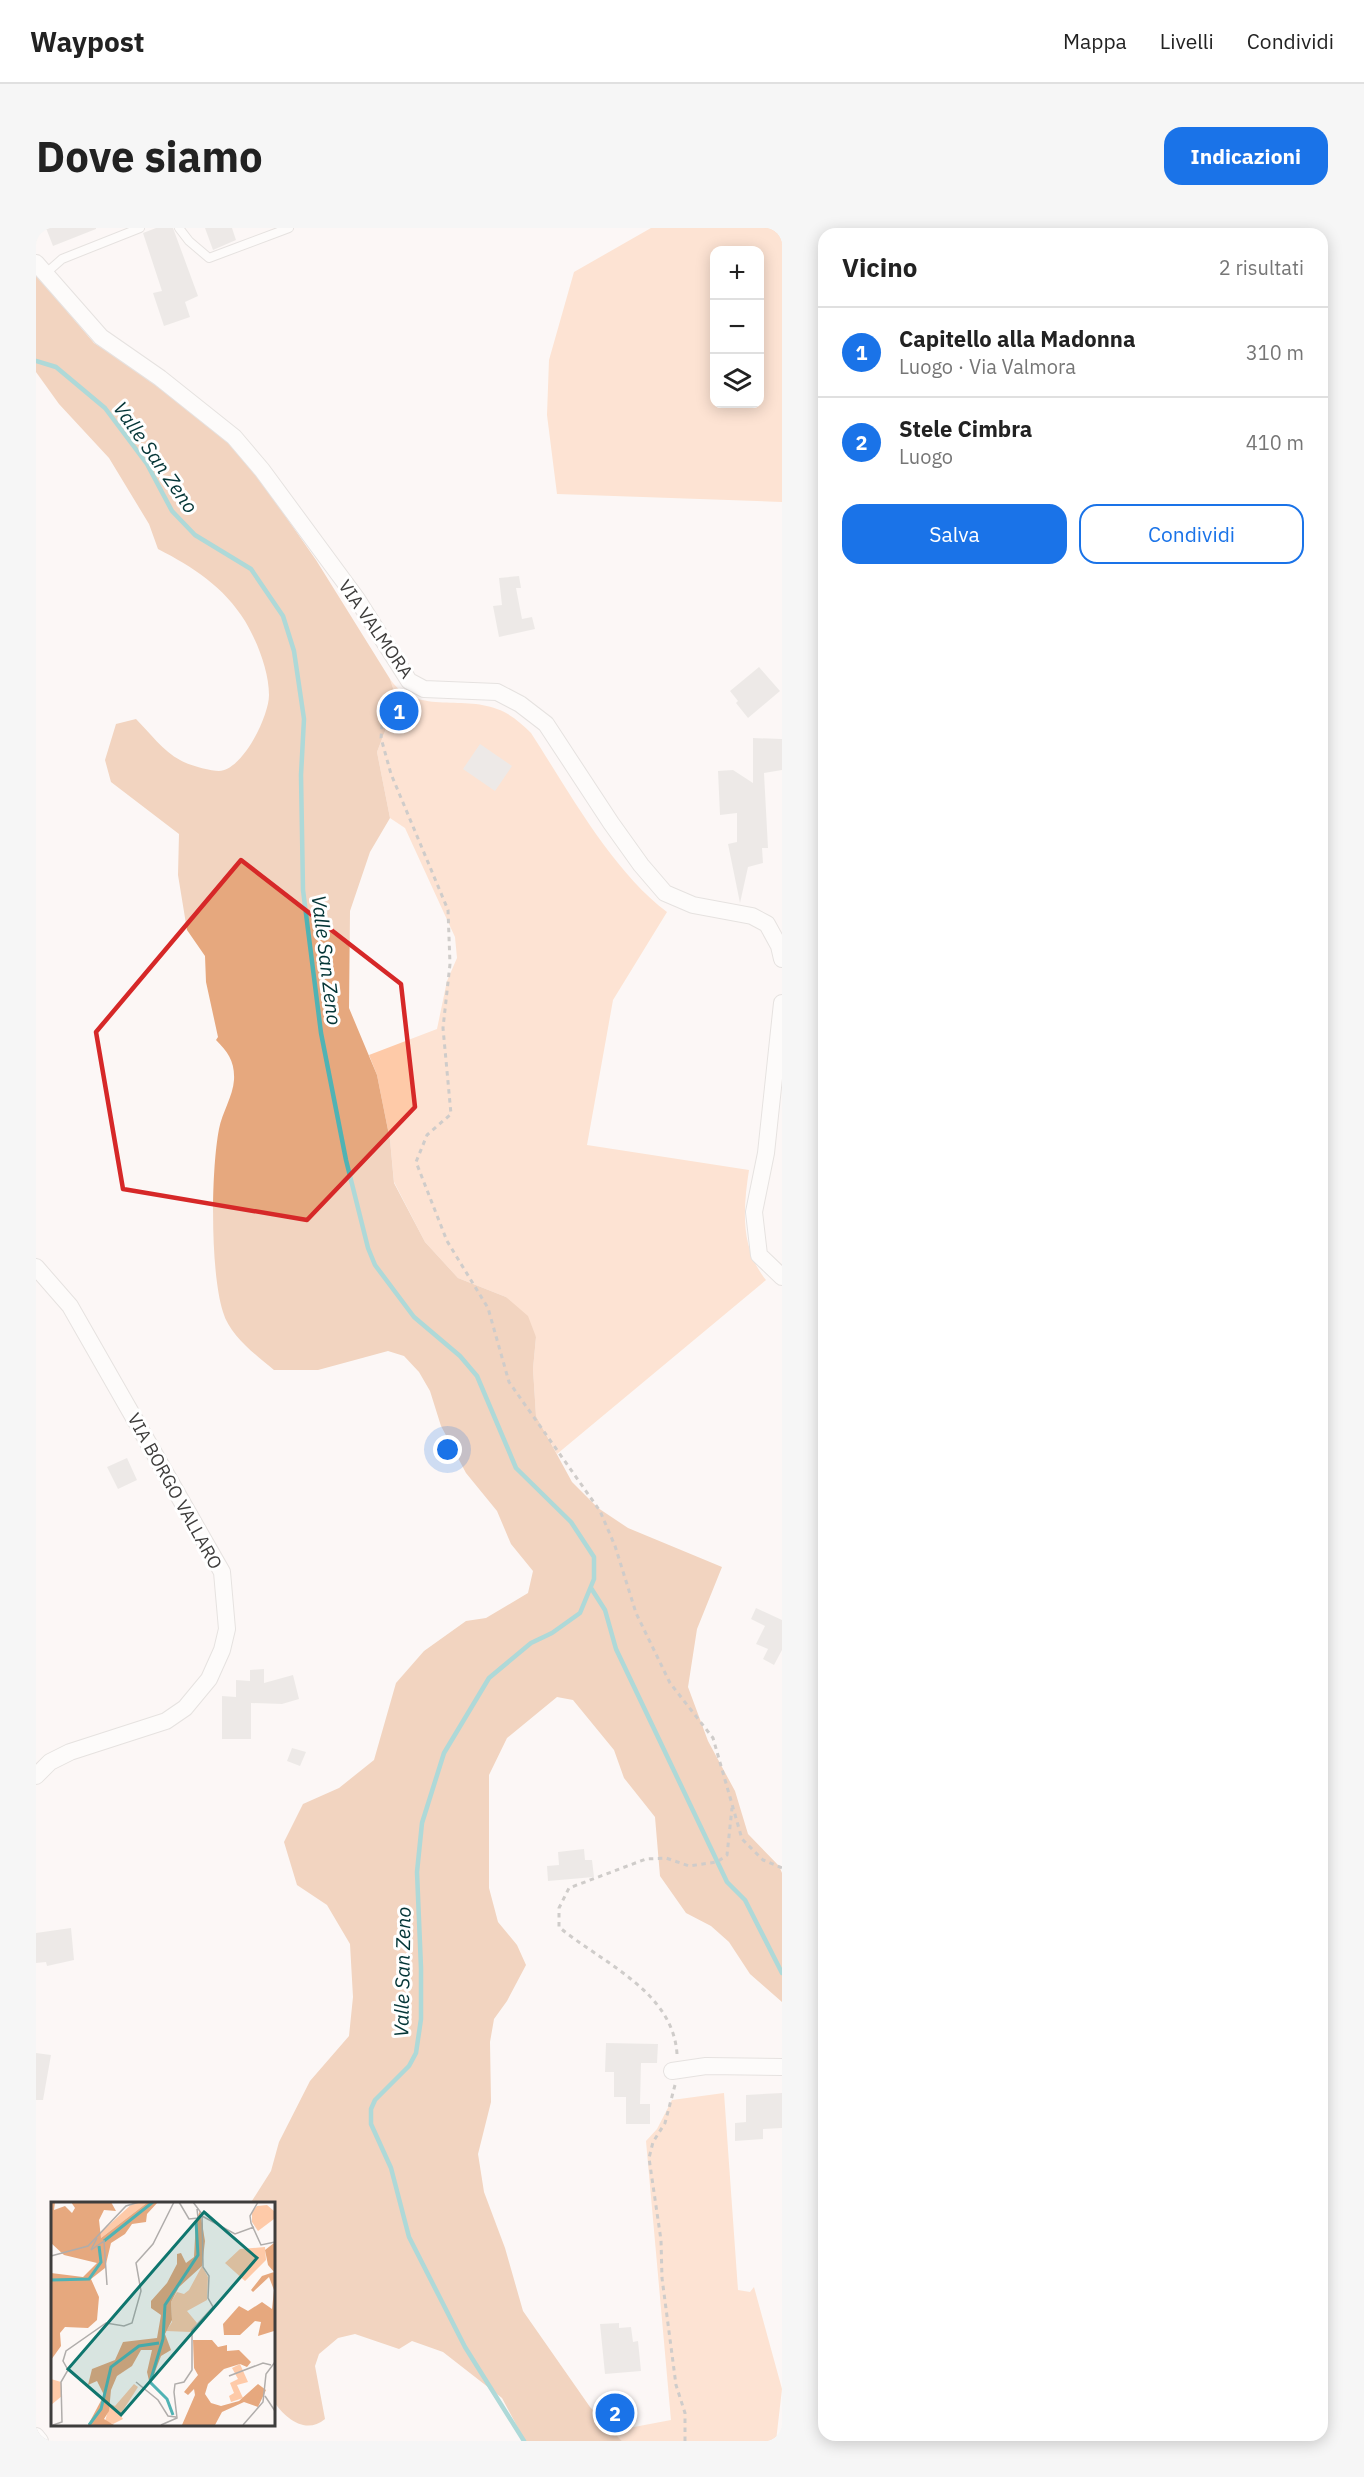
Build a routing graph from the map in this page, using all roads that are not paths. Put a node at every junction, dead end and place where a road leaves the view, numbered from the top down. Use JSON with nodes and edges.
{"nodes":[{"id":1,"x":140,"y":228,"type":"edge"},
{"id":2,"x":179,"y":228,"type":"edge"},
{"id":3,"x":289,"y":228,"type":"edge"},
{"id":4,"x":40,"y":269,"type":"edge"},
{"id":5,"x":782,"y":958,"type":"edge"},
{"id":6,"x":782,"y":1002,"type":"edge"},
{"id":7,"x":36,"y":1267,"type":"edge"},
{"id":8,"x":782,"y":1277,"type":"edge"},
{"id":9,"x":36,"y":1776,"type":"edge"},
{"id":10,"x":782,"y":2067,"type":"edge"},
{"id":11,"x":674,"y":2071,"type":"road end"},
{"id":12,"x":36,"y":2436,"type":"edge"},
{"id":13,"x":40,"y":2441,"type":"edge"}],
"edges":[{"from":1,"to":4,"type":"lane","name":"VIA VALMORA"},
{"from":2,"to":3,"type":"lane"},
{"from":4,"to":5,"type":"street","name":"VIA VALMORA"},
{"from":6,"to":8,"type":"street"},
{"from":7,"to":9,"type":"street","name":"VIA BORGO VALLARO"},
{"from":10,"to":11,"type":"street"},
{"from":12,"to":13,"type":"street"}]}
